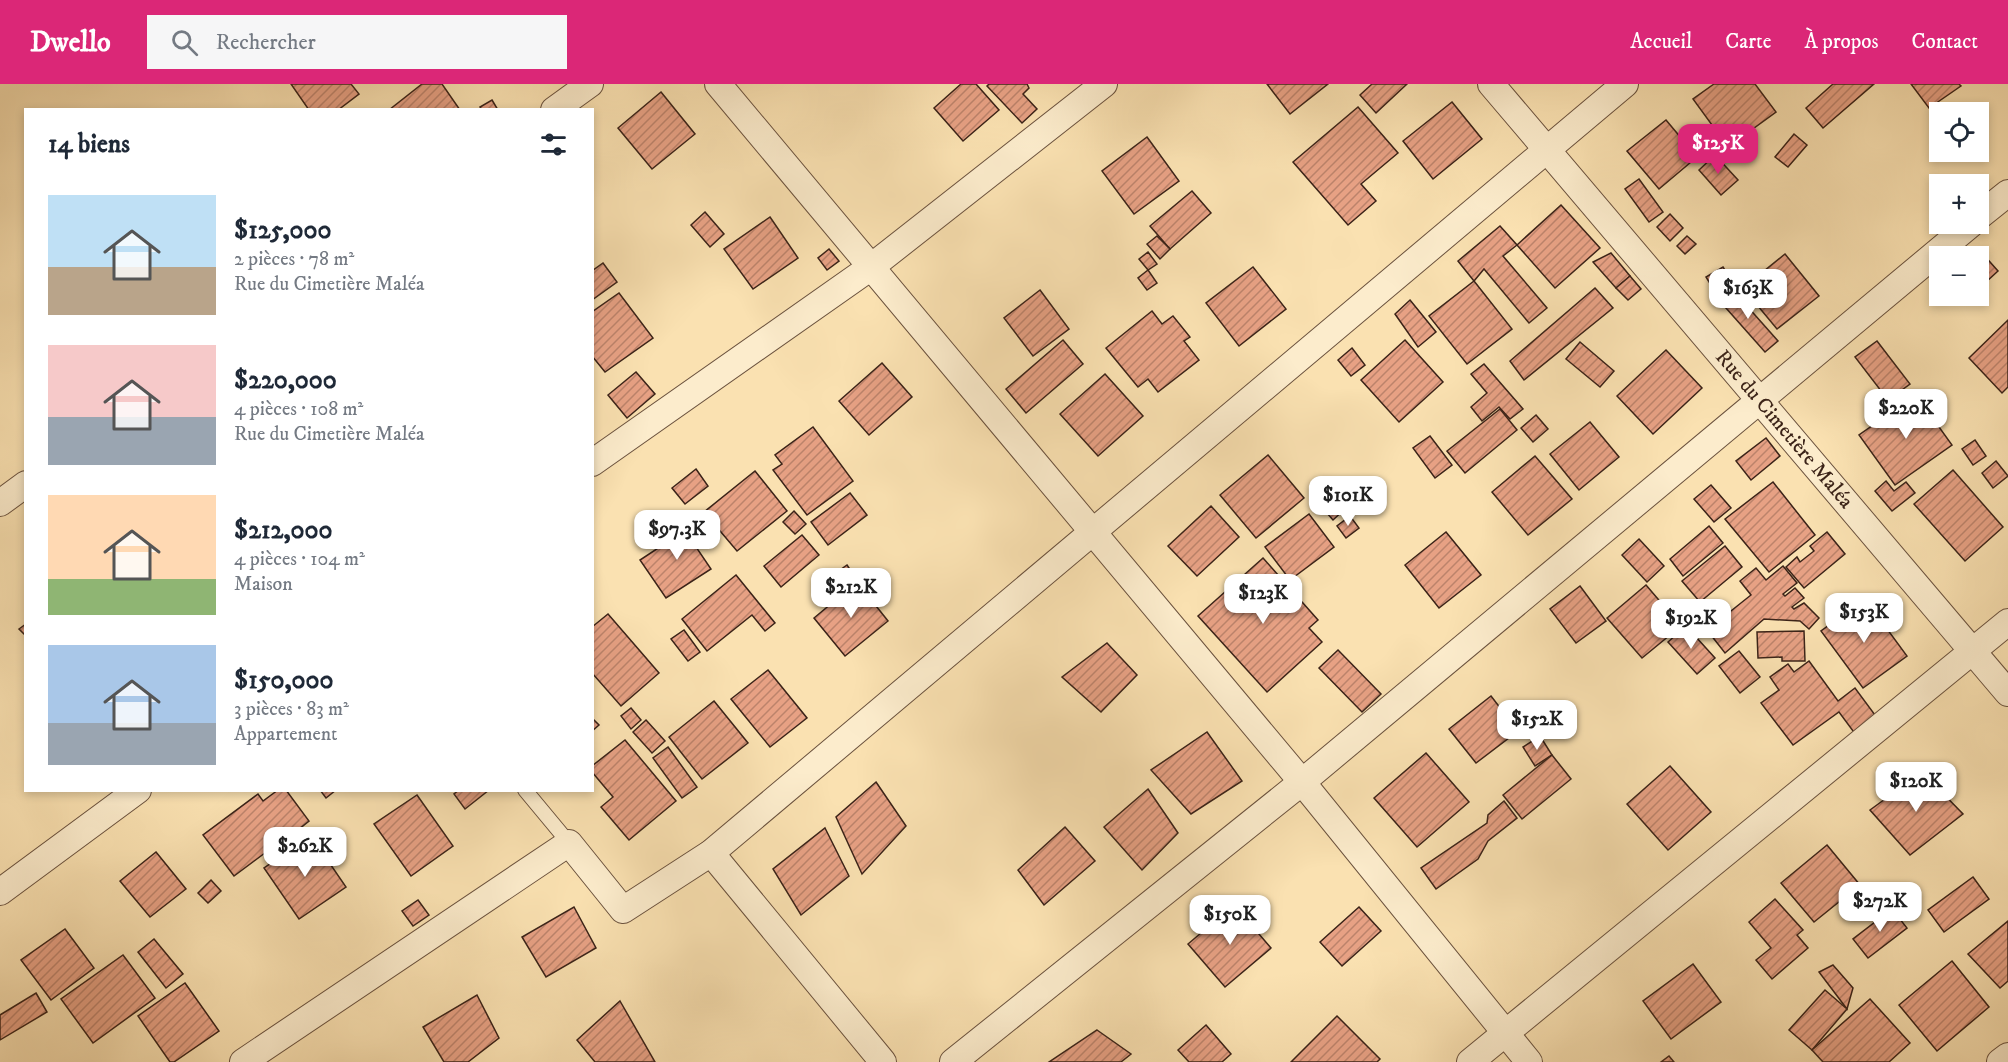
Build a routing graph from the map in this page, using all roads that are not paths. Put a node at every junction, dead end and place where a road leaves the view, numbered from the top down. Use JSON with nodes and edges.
{"nodes":[{"id":1,"x":590,"y":84,"type":"edge"},
{"id":2,"x":718,"y":84,"type":"edge"},
{"id":3,"x":1104,"y":84,"type":"edge"},
{"id":4,"x":1491,"y":84,"type":"edge"},
{"id":5,"x":1625,"y":84,"type":"edge"},
{"id":6,"x":557,"y":108,"type":"edge"},
{"id":7,"x":1547,"y":150,"type":"junction"},
{"id":8,"x":2008,"y":193,"type":"edge"},
{"id":9,"x":1989,"y":208,"type":"edge"},
{"id":10,"x":1959,"y":234,"type":"edge"},
{"id":11,"x":871,"y":267,"type":"junction"},
{"id":12,"x":1760,"y":400,"type":"junction"},
{"id":13,"x":594,"y":462,"type":"edge"},
{"id":14,"x":24,"y":485,"type":"edge"},
{"id":15,"x":0,"y":502,"type":"edge"},
{"id":16,"x":1092,"y":532,"type":"junction"},
{"id":17,"x":2008,"y":622,"type":"edge"},
{"id":18,"x":1972,"y":651,"type":"junction"},
{"id":19,"x":2008,"y":693,"type":"edge"},
{"id":20,"x":1302,"y":782,"type":"junction"},
{"id":21,"x":135,"y":792,"type":"edge"},
{"id":22,"x":527,"y":792,"type":"edge"},
{"id":23,"x":569,"y":843,"type":"junction"},
{"id":24,"x":711,"y":853,"type":"junction"},
{"id":25,"x":0,"y":892,"type":"edge"},
{"id":26,"x":1505,"y":1033,"type":"junction"},
{"id":27,"x":2008,"y":1056,"type":"edge"},
{"id":28,"x":243,"y":1062,"type":"edge"},
{"id":29,"x":883,"y":1062,"type":"edge"},
{"id":30,"x":953,"y":1062,"type":"edge"},
{"id":31,"x":1470,"y":1062,"type":"edge"},
{"id":32,"x":1529,"y":1062,"type":"edge"},
{"id":33,"x":2000,"y":1062,"type":"edge"}],
"edges":[{"from":1,"to":6,"type":"street"},
{"from":2,"to":11,"type":"street"},
{"from":3,"to":11,"type":"street"},
{"from":4,"to":7,"type":"street","name":"Rue du Cimetière Maléa"},
{"from":5,"to":7,"type":"street"},
{"from":7,"to":12,"type":"street","name":"Rue du Cimetière Maléa"},
{"from":7,"to":16,"type":"street"},
{"from":8,"to":9,"type":"street"},
{"from":10,"to":12,"type":"street"},
{"from":11,"to":13,"type":"street"},
{"from":11,"to":16,"type":"street"},
{"from":12,"to":18,"type":"street","name":"Rue du Cimetière Maléa"},
{"from":12,"to":20,"type":"street"},
{"from":14,"to":15,"type":"street"},
{"from":16,"to":20,"type":"street"},
{"from":16,"to":24,"type":"street"},
{"from":17,"to":18,"type":"street"},
{"from":18,"to":19,"type":"street","name":"Rue du Cimetière Maléa"},
{"from":18,"to":26,"type":"street"},
{"from":20,"to":26,"type":"street"},
{"from":20,"to":30,"type":"street"},
{"from":21,"to":25,"type":"street"},
{"from":22,"to":23,"type":"lane"},
{"from":23,"to":24,"type":"street"},
{"from":23,"to":28,"type":"street"},
{"from":24,"to":29,"type":"street"},
{"from":26,"to":31,"type":"street"},
{"from":26,"to":32,"type":"street"},
{"from":27,"to":33,"type":"street"}]}
